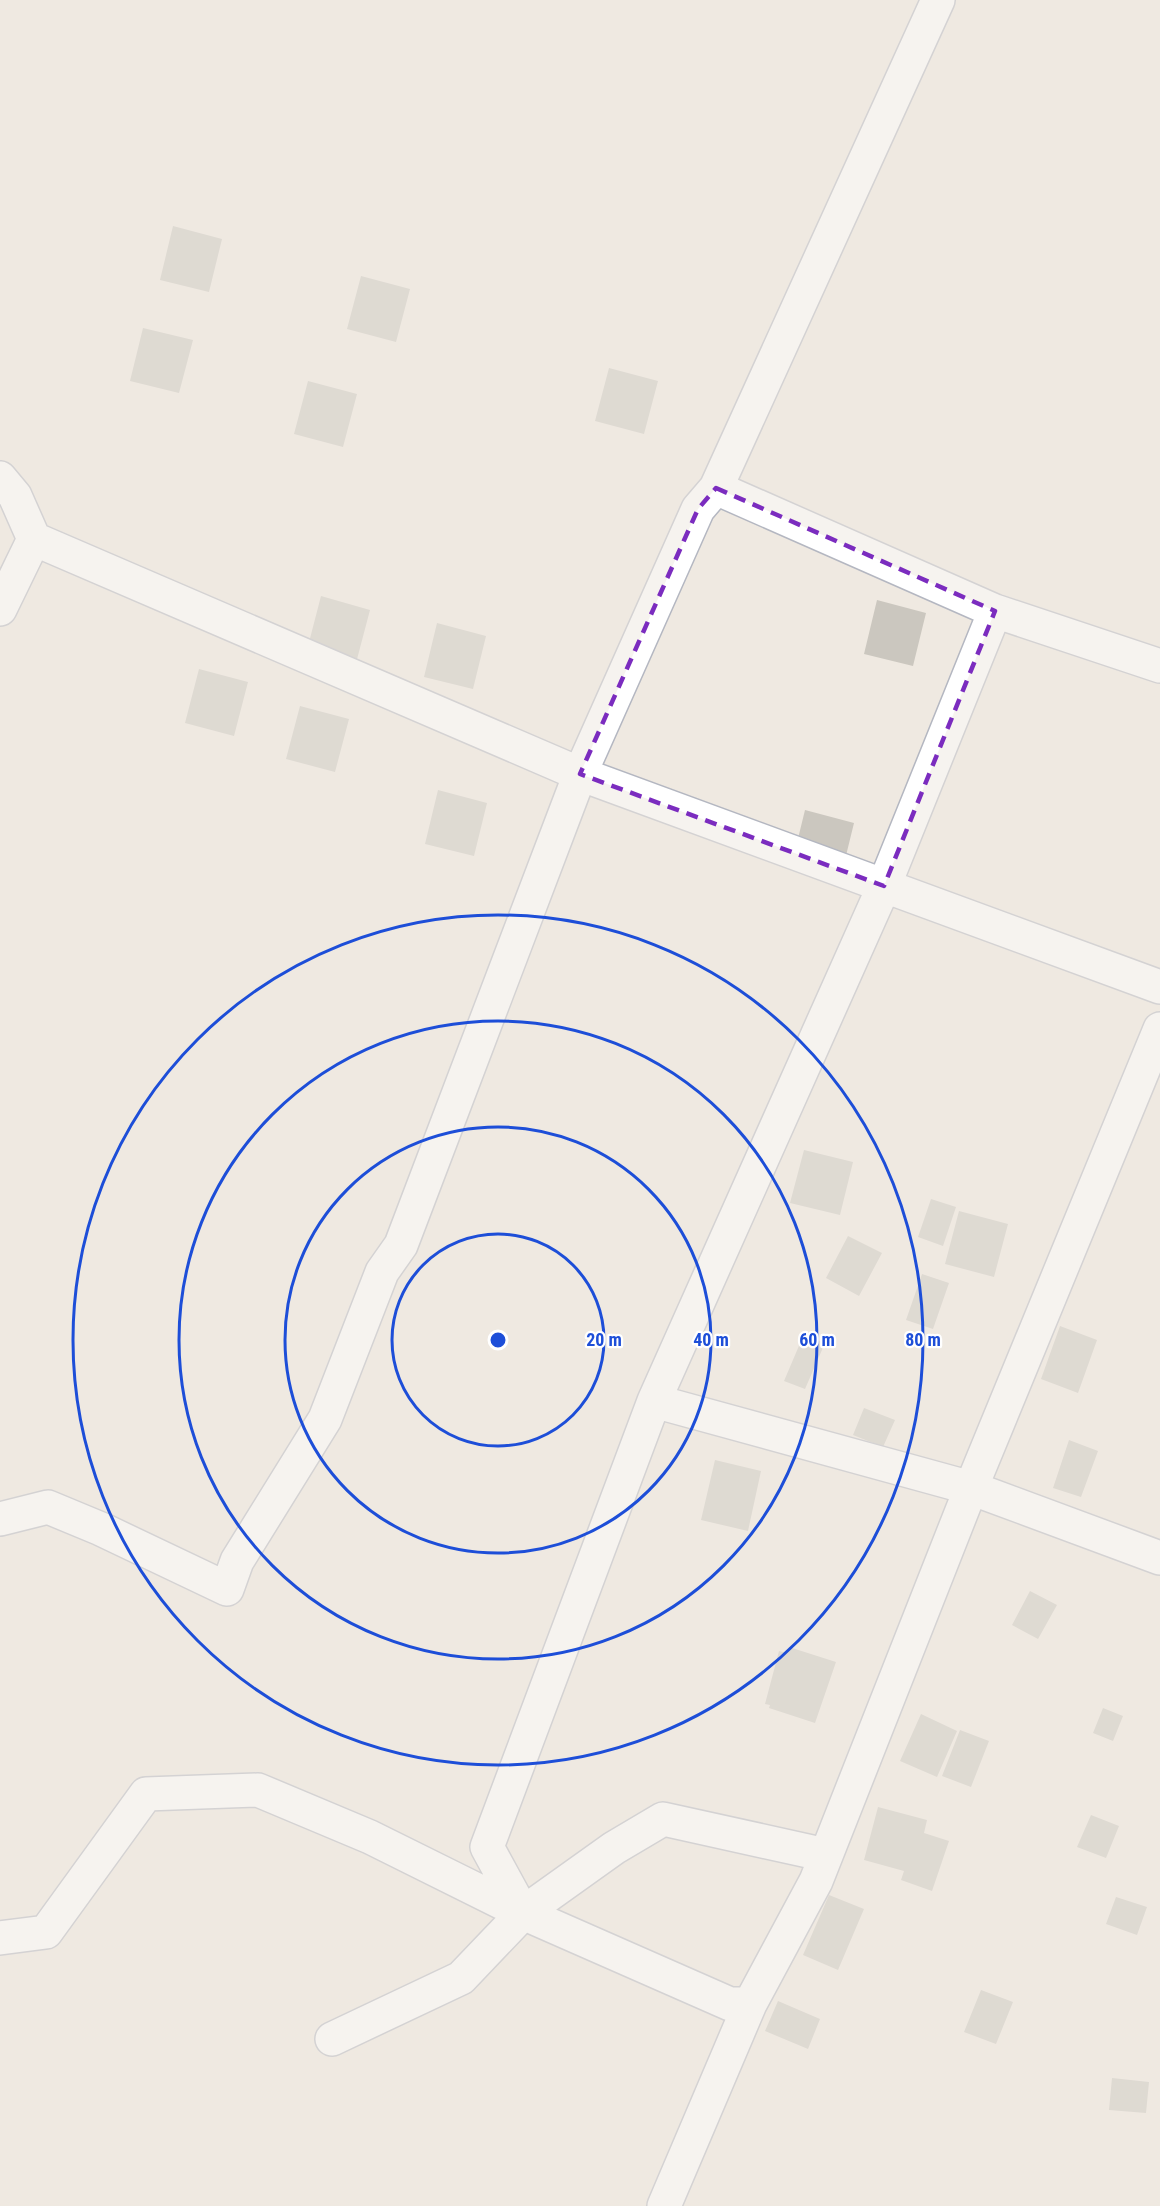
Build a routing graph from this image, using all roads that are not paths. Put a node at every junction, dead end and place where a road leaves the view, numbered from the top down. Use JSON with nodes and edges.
{"nodes":[{"id":1,"x":938,"y":0,"type":"edge"},
{"id":2,"x":0,"y":478,"type":"edge"},
{"id":3,"x":716,"y":488,"type":"junction"},
{"id":4,"x":34,"y":540,"type":"junction"},
{"id":5,"x":0,"y":609,"type":"edge"},
{"id":6,"x":994,"y":611,"type":"junction"},
{"id":7,"x":1160,"y":666,"type":"edge"},
{"id":8,"x":580,"y":774,"type":"junction"},
{"id":9,"x":884,"y":885,"type":"junction"},
{"id":10,"x":1160,"y":987,"type":"edge"},
{"id":11,"x":1160,"y":1029,"type":"edge"},
{"id":12,"x":654,"y":1401,"type":"junction"},
{"id":13,"x":971,"y":1488,"type":"junction"},
{"id":14,"x":0,"y":1519,"type":"edge"},
{"id":15,"x":1160,"y":1558,"type":"edge"},
{"id":16,"x":826,"y":1855,"type":"junction"},
{"id":17,"x":523,"y":1913,"type":"junction"},
{"id":18,"x":0,"y":1938,"type":"edge"},
{"id":19,"x":750,"y":2004,"type":"junction"},
{"id":20,"x":332,"y":2039,"type":"dead end"},
{"id":21,"x":664,"y":2206,"type":"edge"}],
"edges":[{"from":1,"to":3,"type":"street"},
{"from":2,"to":4,"type":"street"},
{"from":3,"to":6,"type":"street"},
{"from":3,"to":8,"type":"street"},
{"from":4,"to":5,"type":"street"},
{"from":4,"to":8,"type":"street"},
{"from":6,"to":7,"type":"street"},
{"from":6,"to":9,"type":"street"},
{"from":8,"to":9,"type":"street"},
{"from":8,"to":14,"type":"street"},
{"from":9,"to":10,"type":"street"},
{"from":9,"to":12,"type":"street"},
{"from":11,"to":13,"type":"street"},
{"from":12,"to":13,"type":"street"},
{"from":12,"to":17,"type":"street"},
{"from":13,"to":15,"type":"street"},
{"from":13,"to":16,"type":"street"},
{"from":16,"to":17,"type":"street"},
{"from":16,"to":19,"type":"street"},
{"from":17,"to":18,"type":"street"},
{"from":17,"to":19,"type":"street"},
{"from":17,"to":20,"type":"street"},
{"from":19,"to":21,"type":"street"}]}
